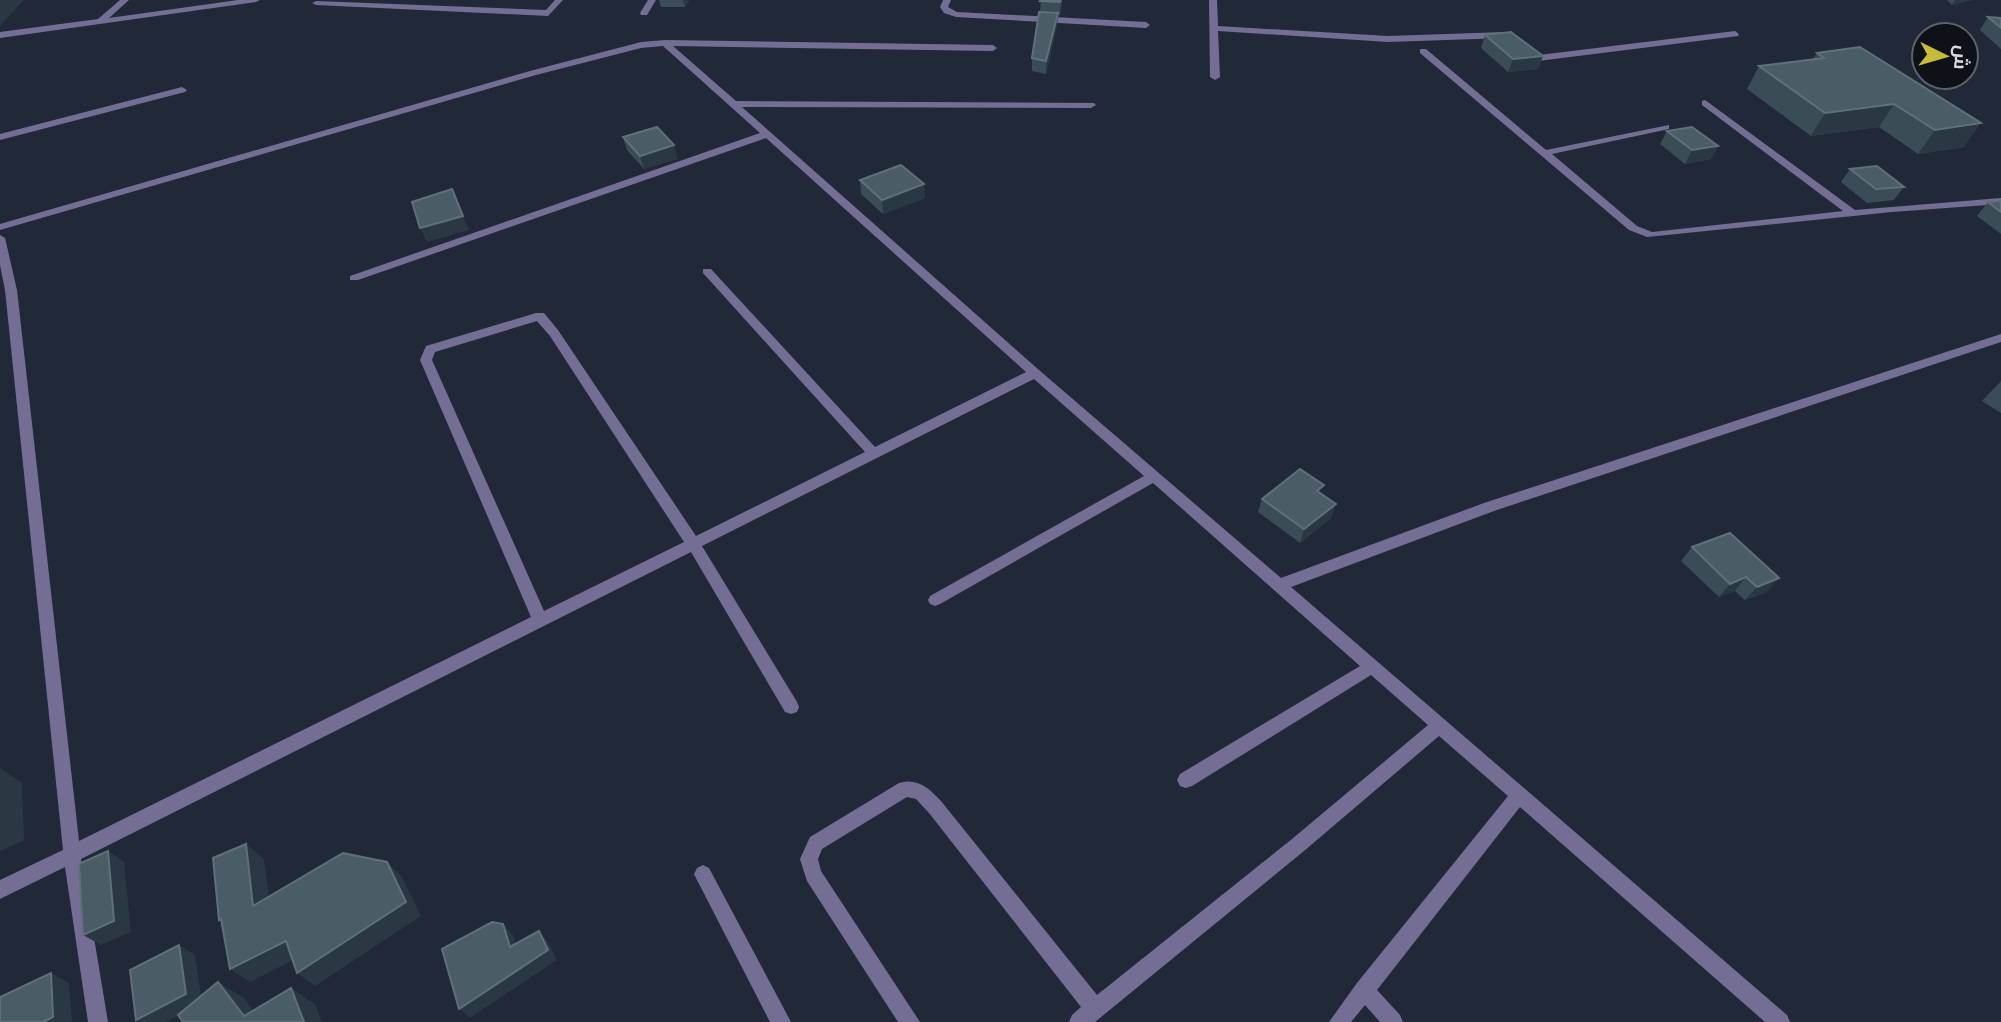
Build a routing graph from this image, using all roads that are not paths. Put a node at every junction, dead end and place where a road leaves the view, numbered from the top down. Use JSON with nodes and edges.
{"nodes":[{"id":1,"x":125,"y":0,"type":"edge"},
{"id":2,"x":256,"y":0,"type":"edge"},
{"id":3,"x":559,"y":0,"type":"edge"},
{"id":4,"x":652,"y":0,"type":"edge"},
{"id":5,"x":947,"y":0,"type":"edge"},
{"id":6,"x":1213,"y":0,"type":"edge"},
{"id":7,"x":316,"y":3,"type":"dead end"},
{"id":8,"x":644,"y":12,"type":"dead end"},
{"id":9,"x":102,"y":19,"type":"junction"},
{"id":10,"x":1146,"y":25,"type":"dead end"},
{"id":11,"x":1213,"y":28,"type":"junction"},
{"id":12,"x":1735,"y":34,"type":"dead end"},
{"id":13,"x":0,"y":35,"type":"edge"},
{"id":14,"x":1512,"y":38,"type":"edge"},
{"id":15,"x":665,"y":43,"type":"junction"},
{"id":16,"x":1520,"y":47,"type":"edge"},
{"id":17,"x":993,"y":48,"type":"dead end"},
{"id":18,"x":1423,"y":51,"type":"dead end"},
{"id":19,"x":1215,"y":77,"type":"dead end"},
{"id":20,"x":182,"y":90,"type":"dead end"},
{"id":21,"x":1705,"y":103,"type":"dead end"},
{"id":22,"x":735,"y":104,"type":"junction"},
{"id":23,"x":1091,"y":105,"type":"dead end"},
{"id":24,"x":1665,"y":127,"type":"dead end"},
{"id":25,"x":768,"y":134,"type":"junction"},
{"id":26,"x":0,"y":138,"type":"edge"},
{"id":27,"x":1544,"y":153,"type":"junction"},
{"id":28,"x":2001,"y":201,"type":"edge"},
{"id":29,"x":1852,"y":214,"type":"junction"},
{"id":30,"x":0,"y":227,"type":"edge"},
{"id":31,"x":0,"y":238,"type":"edge"},
{"id":32,"x":707,"y":271,"type":"dead end"},
{"id":33,"x":354,"y":278,"type":"dead end"},
{"id":34,"x":2001,"y":338,"type":"edge"},
{"id":35,"x":1035,"y":373,"type":"junction"},
{"id":36,"x":873,"y":453,"type":"junction"},
{"id":37,"x":1153,"y":477,"type":"junction"},
{"id":38,"x":693,"y":543,"type":"junction"},
{"id":39,"x":1279,"y":585,"type":"junction"},
{"id":40,"x":935,"y":600,"type":"dead end"},
{"id":41,"x":540,"y":620,"type":"junction"},
{"id":42,"x":1373,"y":666,"type":"junction"},
{"id":43,"x":791,"y":707,"type":"dead end"},
{"id":44,"x":1440,"y":724,"type":"junction"},
{"id":45,"x":1186,"y":780,"type":"dead end"},
{"id":46,"x":1520,"y":794,"type":"junction"},
{"id":47,"x":72,"y":855,"type":"junction"},
{"id":48,"x":703,"y":874,"type":"dead end"},
{"id":49,"x":0,"y":890,"type":"edge"},
{"id":50,"x":1364,"y":990,"type":"junction"},
{"id":51,"x":1096,"y":1009,"type":"junction"},
{"id":52,"x":98,"y":1022,"type":"edge"},
{"id":53,"x":781,"y":1022,"type":"edge"},
{"id":54,"x":910,"y":1022,"type":"edge"},
{"id":55,"x":1079,"y":1022,"type":"edge"},
{"id":56,"x":1339,"y":1022,"type":"edge"},
{"id":57,"x":1394,"y":1022,"type":"edge"},
{"id":58,"x":1780,"y":1022,"type":"edge"}],
"edges":[{"from":1,"to":9,"type":"street"},
{"from":2,"to":9,"type":"street"},
{"from":3,"to":7,"type":"street"},
{"from":4,"to":8,"type":"street"},
{"from":5,"to":10,"type":"street"},
{"from":6,"to":11,"type":"street"},
{"from":9,"to":13,"type":"street"},
{"from":11,"to":14,"type":"street"},
{"from":11,"to":19,"type":"street"},
{"from":12,"to":16,"type":"street"},
{"from":15,"to":17,"type":"street"},
{"from":15,"to":22,"type":"street"},
{"from":15,"to":30,"type":"street"},
{"from":18,"to":27,"type":"street"},
{"from":20,"to":26,"type":"street"},
{"from":21,"to":29,"type":"street"},
{"from":22,"to":23,"type":"street"},
{"from":22,"to":25,"type":"street"},
{"from":24,"to":27,"type":"street"},
{"from":25,"to":33,"type":"street"},
{"from":25,"to":35,"type":"street"},
{"from":27,"to":29,"type":"street"},
{"from":28,"to":29,"type":"street"},
{"from":31,"to":47,"type":"street"},
{"from":32,"to":36,"type":"street"},
{"from":34,"to":39,"type":"street"},
{"from":35,"to":36,"type":"street"},
{"from":35,"to":37,"type":"street"},
{"from":36,"to":38,"type":"street"},
{"from":37,"to":39,"type":"street"},
{"from":37,"to":40,"type":"street"},
{"from":38,"to":41,"type":"street"},
{"from":38,"to":41,"type":"street"},
{"from":38,"to":43,"type":"street"},
{"from":39,"to":42,"type":"street"},
{"from":41,"to":47,"type":"street"},
{"from":42,"to":44,"type":"street"},
{"from":42,"to":45,"type":"street"},
{"from":44,"to":46,"type":"street"},
{"from":44,"to":51,"type":"street"},
{"from":46,"to":50,"type":"street"},
{"from":46,"to":58,"type":"street"},
{"from":47,"to":49,"type":"street"},
{"from":47,"to":52,"type":"street"},
{"from":48,"to":53,"type":"street"},
{"from":50,"to":56,"type":"street"},
{"from":50,"to":57,"type":"street"},
{"from":51,"to":54,"type":"street"},
{"from":51,"to":55,"type":"street"}]}
